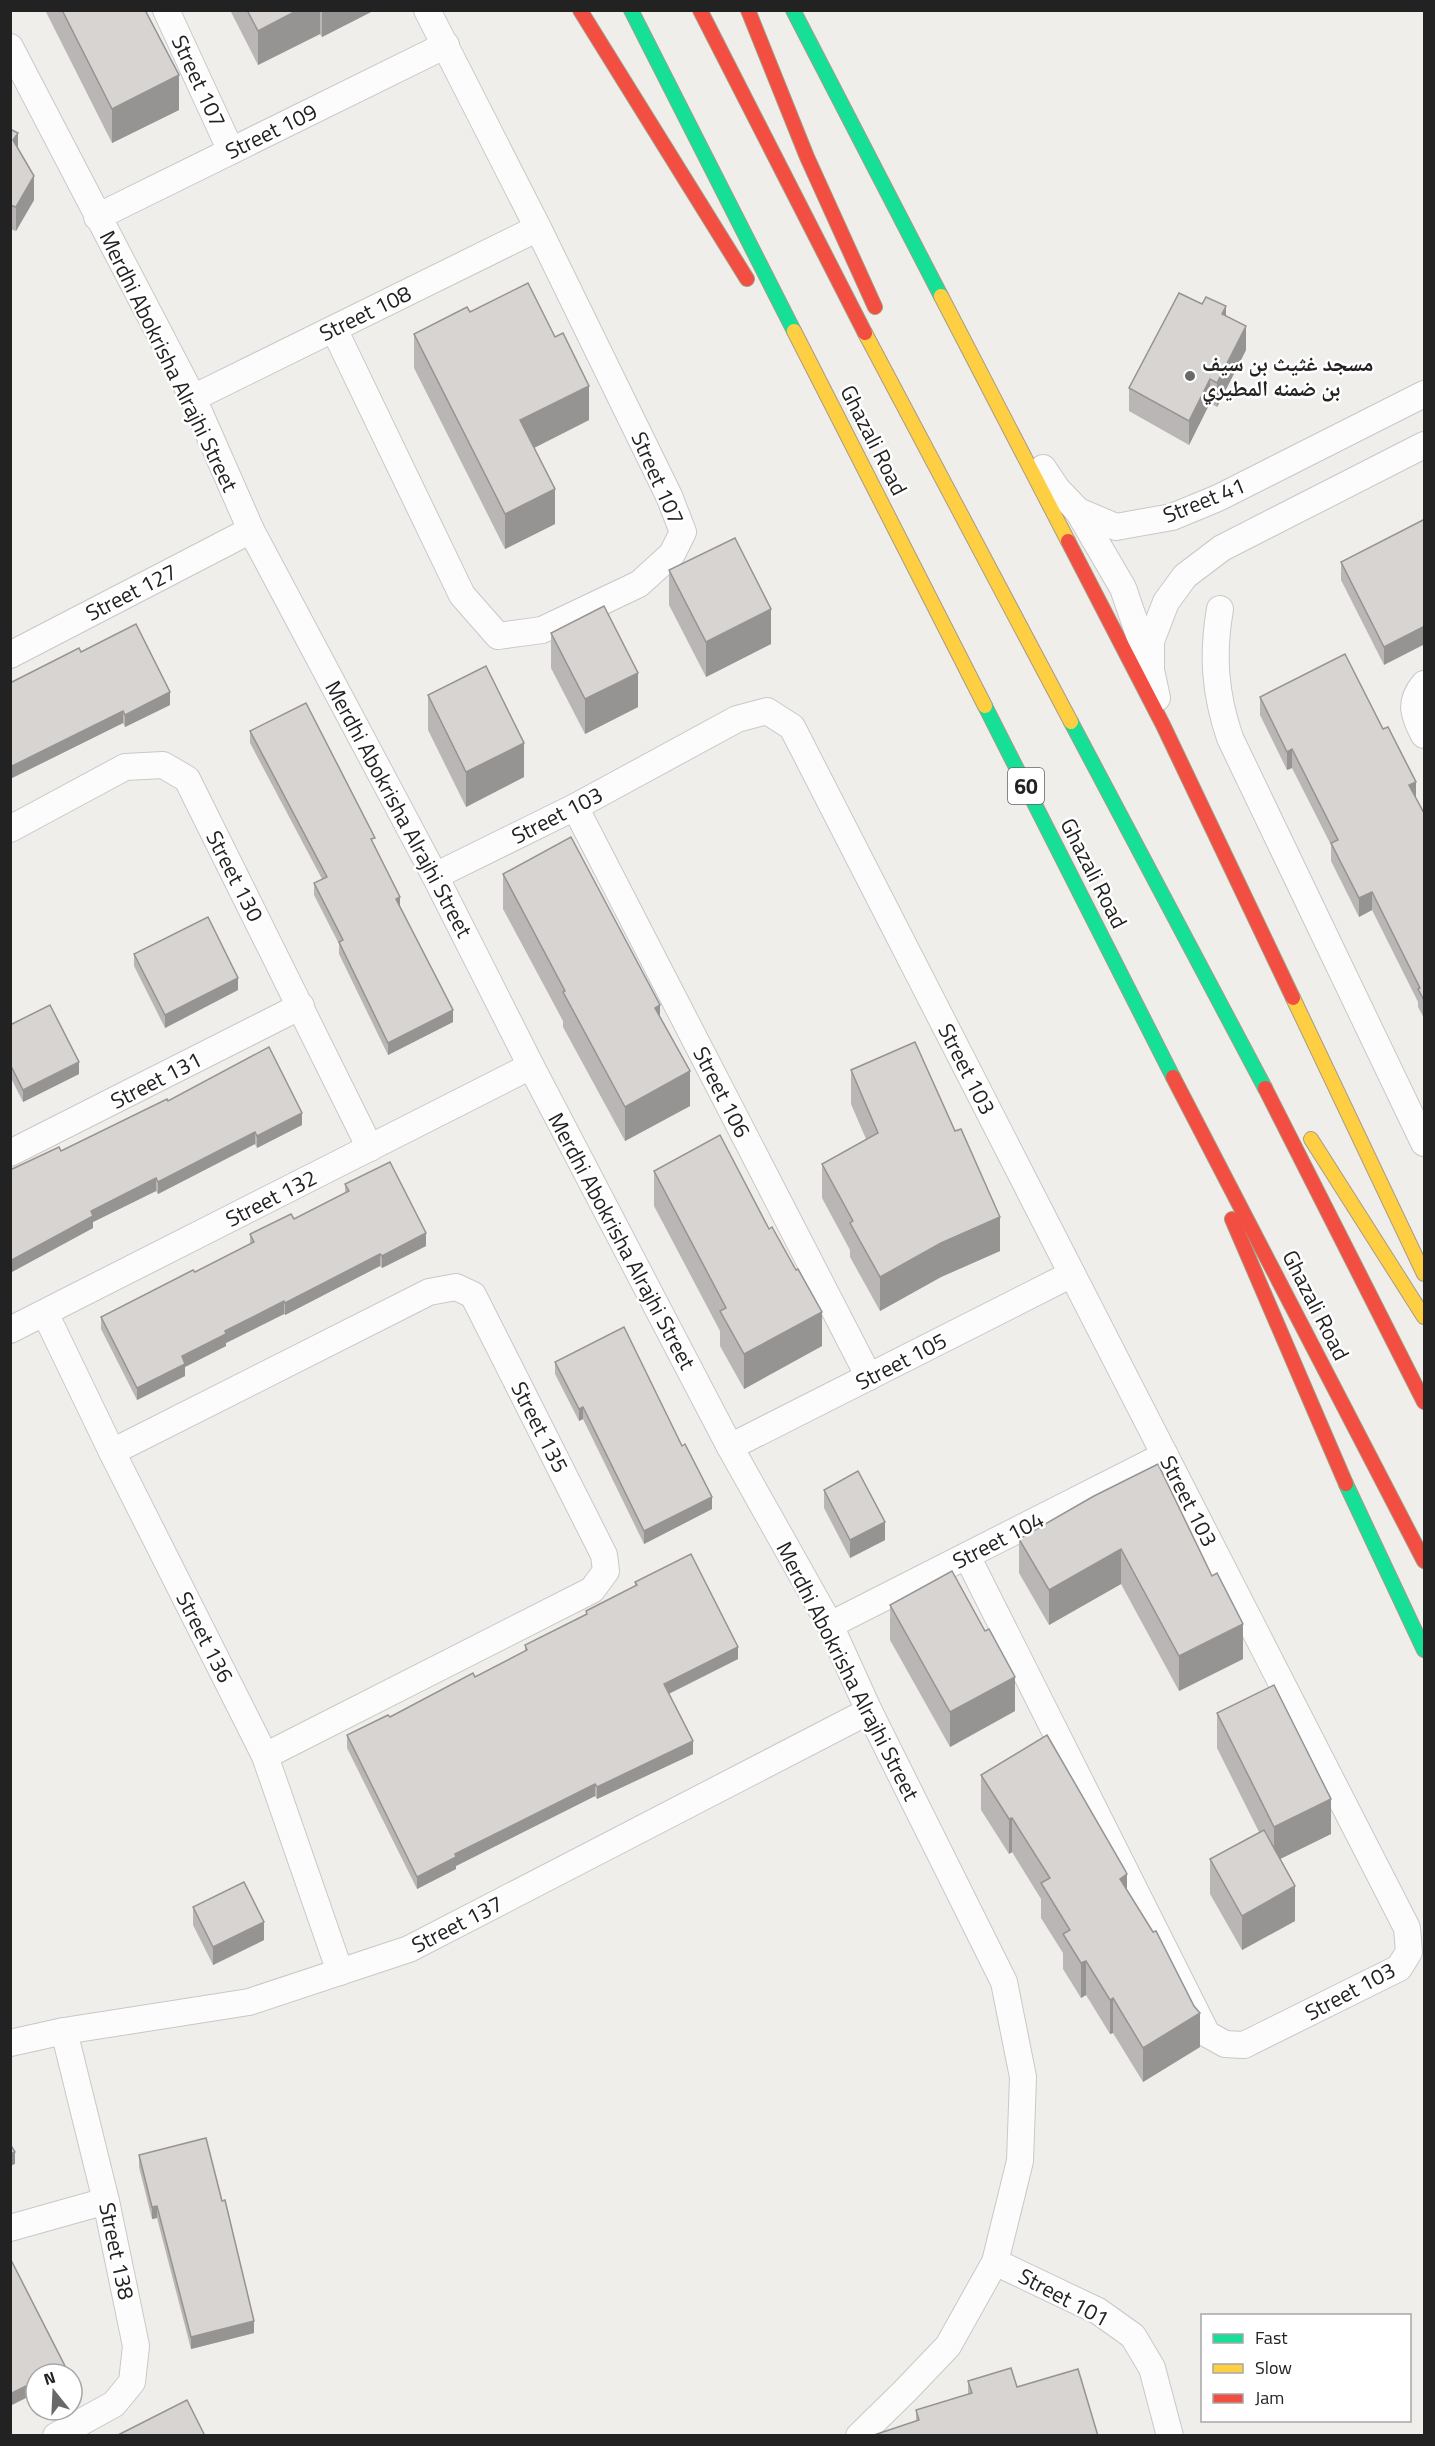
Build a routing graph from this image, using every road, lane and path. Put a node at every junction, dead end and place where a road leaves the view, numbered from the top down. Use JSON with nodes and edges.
{"nodes":[{"id":1,"x":166,"y":10,"type":"edge"},
{"id":2,"x":427,"y":10,"type":"edge"},
{"id":3,"x":580,"y":10,"type":"edge"},
{"id":4,"x":631,"y":10,"type":"edge"},
{"id":5,"x":700,"y":10,"type":"edge"},
{"id":6,"x":748,"y":10,"type":"edge"},
{"id":7,"x":793,"y":10,"type":"edge"},
{"id":8,"x":446,"y":45,"type":"junction"},
{"id":9,"x":10,"y":47,"type":"edge"},
{"id":10,"x":16,"y":75,"type":"edge"},
{"id":11,"x":231,"y":151,"type":"junction"},
{"id":12,"x":97,"y":217,"type":"junction"},
{"id":13,"x":538,"y":228,"type":"junction"},
{"id":14,"x":752,"y":286,"type":"dead end"},
{"id":15,"x":771,"y":316,"type":"dead end"},
{"id":16,"x":879,"y":318,"type":"dead end"},
{"id":17,"x":334,"y":329,"type":"junction"},
{"id":18,"x":899,"y":368,"type":"dead end"},
{"id":19,"x":1425,"y":394,"type":"edge"},
{"id":20,"x":193,"y":398,"type":"junction"},
{"id":21,"x":1007,"y":426,"type":"junction"},
{"id":22,"x":915,"y":431,"type":"junction"},
{"id":23,"x":854,"y":446,"type":"junction"},
{"id":24,"x":1425,"y":446,"type":"edge"},
{"id":25,"x":1078,"y":511,"type":"junction"},
{"id":26,"x":251,"y":530,"type":"junction"},
{"id":27,"x":1221,"y":609,"type":"dead end"},
{"id":28,"x":10,"y":655,"type":"edge"},
{"id":29,"x":1151,"y":669,"type":"junction"},
{"id":30,"x":1425,"y":684,"type":"edge"},
{"id":31,"x":1163,"y":724,"type":"junction"},
{"id":32,"x":1425,"y":735,"type":"edge"},
{"id":33,"x":575,"y":807,"type":"junction"},
{"id":34,"x":10,"y":829,"type":"edge"},
{"id":35,"x":435,"y":876,"type":"junction"},
{"id":36,"x":301,"y":1006,"type":"junction"},
{"id":37,"x":1224,"y":1008,"type":"junction"},
{"id":38,"x":1159,"y":1049,"type":"junction"},
{"id":39,"x":531,"y":1066,"type":"junction"},
{"id":40,"x":1425,"y":1143,"type":"edge"},
{"id":41,"x":370,"y":1148,"type":"junction"},
{"id":42,"x":10,"y":1153,"type":"edge"},
{"id":43,"x":1072,"y":1274,"type":"junction"},
{"id":44,"x":1425,"y":1274,"type":"edge"},
{"id":45,"x":45,"y":1312,"type":"junction"},
{"id":46,"x":1425,"y":1317,"type":"edge"},
{"id":47,"x":10,"y":1330,"type":"edge"},
{"id":48,"x":869,"y":1377,"type":"junction"},
{"id":49,"x":1425,"y":1402,"type":"edge"},
{"id":50,"x":730,"y":1447,"type":"junction"},
{"id":51,"x":112,"y":1452,"type":"junction"},
{"id":52,"x":1165,"y":1455,"type":"junction"},
{"id":53,"x":967,"y":1556,"type":"junction"},
{"id":54,"x":1425,"y":1561,"type":"edge"},
{"id":55,"x":830,"y":1625,"type":"junction"},
{"id":56,"x":1425,"y":1650,"type":"edge"},
{"id":57,"x":869,"y":1711,"type":"junction"},
{"id":58,"x":265,"y":1756,"type":"junction"},
{"id":59,"x":340,"y":1971,"type":"junction"},
{"id":60,"x":64,"y":2031,"type":"junction"},
{"id":61,"x":10,"y":2043,"type":"edge"},
{"id":62,"x":106,"y":2201,"type":"junction"},
{"id":63,"x":10,"y":2228,"type":"edge"},
{"id":64,"x":994,"y":2262,"type":"junction"},
{"id":65,"x":56,"y":2436,"type":"edge"},
{"id":66,"x":858,"y":2436,"type":"edge"},
{"id":67,"x":1170,"y":2436,"type":"edge"}],
"edges":[{"from":1,"to":11,"type":"street","name":"Street 107"},
{"from":2,"to":8,"type":"street","name":"Street 107"},
{"from":3,"to":14,"type":"main road"},
{"from":4,"to":23,"type":"main road","name":"Ghazali Road","number":"60"},
{"from":5,"to":22,"type":"main road","name":"Ghazali Road"},
{"from":6,"to":16,"type":"main road"},
{"from":7,"to":21,"type":"main road"},
{"from":8,"to":11,"type":"street","name":"Street 109"},
{"from":8,"to":13,"type":"street","name":"Street 107"},
{"from":9,"to":10,"type":"street","name":"Merdhi Abokrisha Alrajhi Street"},
{"from":10,"to":12,"type":"street","name":"Merdhi Abokrisha Alrajhi Street"},
{"from":11,"to":12,"type":"street","name":"Street 109"},
{"from":12,"to":20,"type":"street","name":"Merdhi Abokrisha Alrajhi Street"},
{"from":13,"to":17,"type":"street","name":"Street 108"},
{"from":13,"to":17,"type":"street","name":"Street 107"},
{"from":15,"to":23,"type":"main road"},
{"from":17,"to":20,"type":"street","name":"Street 108"},
{"from":18,"to":22,"type":"main road"},
{"from":19,"to":25,"type":"street","name":"Street 41"},
{"from":20,"to":26,"type":"street","name":"Merdhi Abokrisha Alrajhi Street"},
{"from":21,"to":25,"type":"street","name":"Street 41"},
{"from":21,"to":31,"type":"main road"},
{"from":22,"to":37,"type":"main road","name":"Ghazali Road"},
{"from":23,"to":38,"type":"main road","name":"Ghazali Road","number":"60"},
{"from":24,"to":29,"type":"street"},
{"from":25,"to":29,"type":"street"},
{"from":26,"to":28,"type":"street","name":"Street 127"},
{"from":26,"to":35,"type":"street","name":"Merdhi Abokrisha Alrajhi Street"},
{"from":27,"to":40,"type":"street"},
{"from":29,"to":31,"type":"street"},
{"from":30,"to":32,"type":"street"},
{"from":31,"to":44,"type":"main road"},
{"from":33,"to":35,"type":"street","name":"Street 103"},
{"from":33,"to":43,"type":"street","name":"Street 103"},
{"from":33,"to":48,"type":"street","name":"Street 106"},
{"from":34,"to":36,"type":"street","name":"Street 130"},
{"from":35,"to":39,"type":"street","name":"Merdhi Abokrisha Alrajhi Street"},
{"from":36,"to":41,"type":"street","name":"Street 130"},
{"from":36,"to":42,"type":"street","name":"Street 131"},
{"from":37,"to":46,"type":"main road"},
{"from":37,"to":49,"type":"main road","name":"Ghazali Road"},
{"from":38,"to":54,"type":"main road","name":"Ghazali Road","number":"60"},
{"from":38,"to":56,"type":"main road"},
{"from":39,"to":41,"type":"street","name":"Street 132"},
{"from":39,"to":50,"type":"street","name":"Merdhi Abokrisha Alrajhi Street"},
{"from":41,"to":45,"type":"street","name":"Street 132"},
{"from":43,"to":48,"type":"street","name":"Street 105"},
{"from":43,"to":52,"type":"street","name":"Street 103"},
{"from":45,"to":47,"type":"street","name":"Street 132"},
{"from":45,"to":51,"type":"street","name":"Street 136"},
{"from":48,"to":50,"type":"street","name":"Street 105"},
{"from":50,"to":55,"type":"street","name":"Merdhi Abokrisha Alrajhi Street"},
{"from":51,"to":58,"type":"street","name":"Street 136"},
{"from":51,"to":58,"type":"street","name":"Street 135"},
{"from":52,"to":53,"type":"street","name":"Street 104"},
{"from":52,"to":53,"type":"street","name":"Street 103"},
{"from":53,"to":55,"type":"street","name":"Street 104"},
{"from":55,"to":57,"type":"street","name":"Merdhi Abokrisha Alrajhi Street"},
{"from":57,"to":59,"type":"street","name":"Street 137"},
{"from":57,"to":64,"type":"street","name":"Merdhi Abokrisha Alrajhi Street"},
{"from":58,"to":59,"type":"street","name":"Street 136"},
{"from":59,"to":60,"type":"street","name":"Street 137"},
{"from":60,"to":61,"type":"street","name":"Street 137"},
{"from":60,"to":62,"type":"street","name":"Street 138"},
{"from":62,"to":63,"type":"street"},
{"from":62,"to":65,"type":"street","name":"Street 138"},
{"from":64,"to":66,"type":"street","name":"Merdhi Abokrisha Alrajhi Street"},
{"from":64,"to":67,"type":"street","name":"Street 101"}]}
